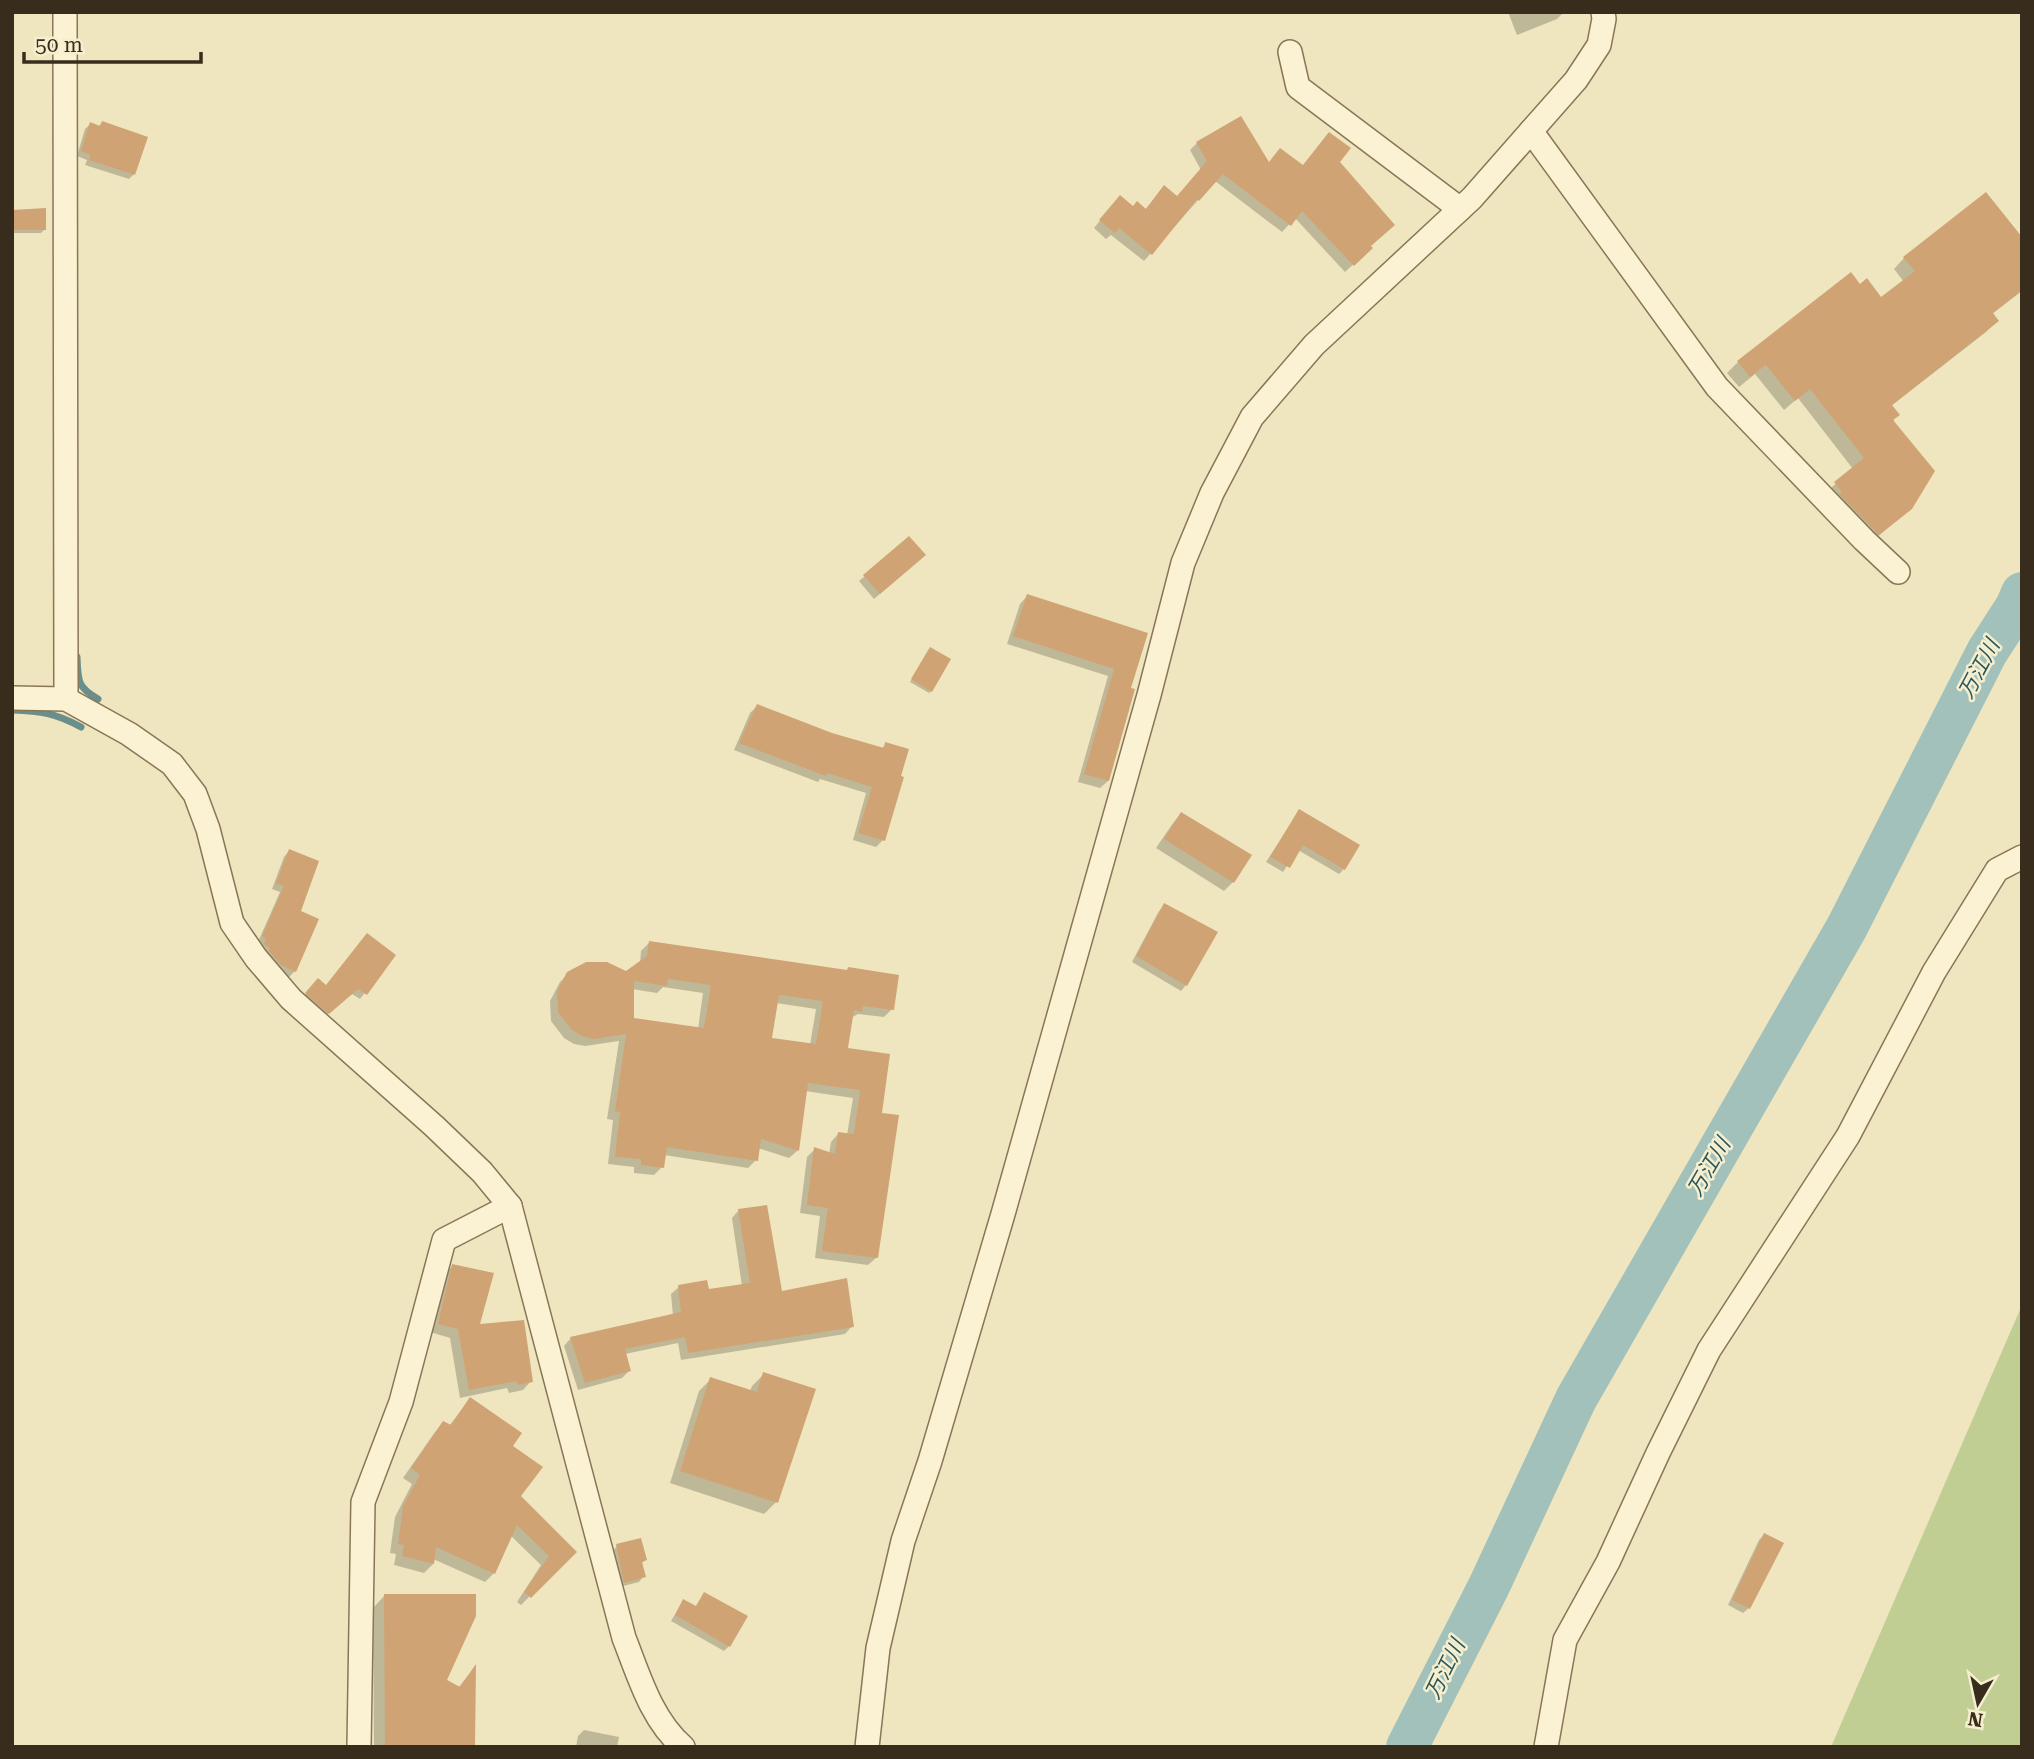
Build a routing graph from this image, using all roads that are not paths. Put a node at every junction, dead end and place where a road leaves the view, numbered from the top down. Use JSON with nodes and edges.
{"nodes":[{"id":1,"x":65,"y":12,"type":"edge"},
{"id":2,"x":1603,"y":12,"type":"edge"},
{"id":3,"x":1290,"y":52,"type":"dead end"},
{"id":4,"x":1531,"y":131,"type":"junction"},
{"id":5,"x":1460,"y":209,"type":"junction"},
{"id":6,"x":1898,"y":572,"type":"dead end"},
{"id":7,"x":12,"y":698,"type":"edge"},
{"id":8,"x":66,"y":699,"type":"junction"},
{"id":9,"x":2022,"y":857,"type":"edge"},
{"id":10,"x":510,"y":1206,"type":"junction"},
{"id":11,"x":359,"y":1747,"type":"edge"},
{"id":12,"x":683,"y":1747,"type":"edge"},
{"id":13,"x":867,"y":1747,"type":"edge"},
{"id":14,"x":1546,"y":1747,"type":"edge"}],
"edges":[{"from":1,"to":8,"type":"street"},
{"from":2,"to":4,"type":"street"},
{"from":3,"to":5,"type":"street"},
{"from":4,"to":5,"type":"street"},
{"from":4,"to":6,"type":"street"},
{"from":5,"to":13,"type":"street"},
{"from":7,"to":8,"type":"street"},
{"from":8,"to":10,"type":"street"},
{"from":9,"to":14,"type":"street"},
{"from":10,"to":11,"type":"street"},
{"from":10,"to":12,"type":"street"}]}
